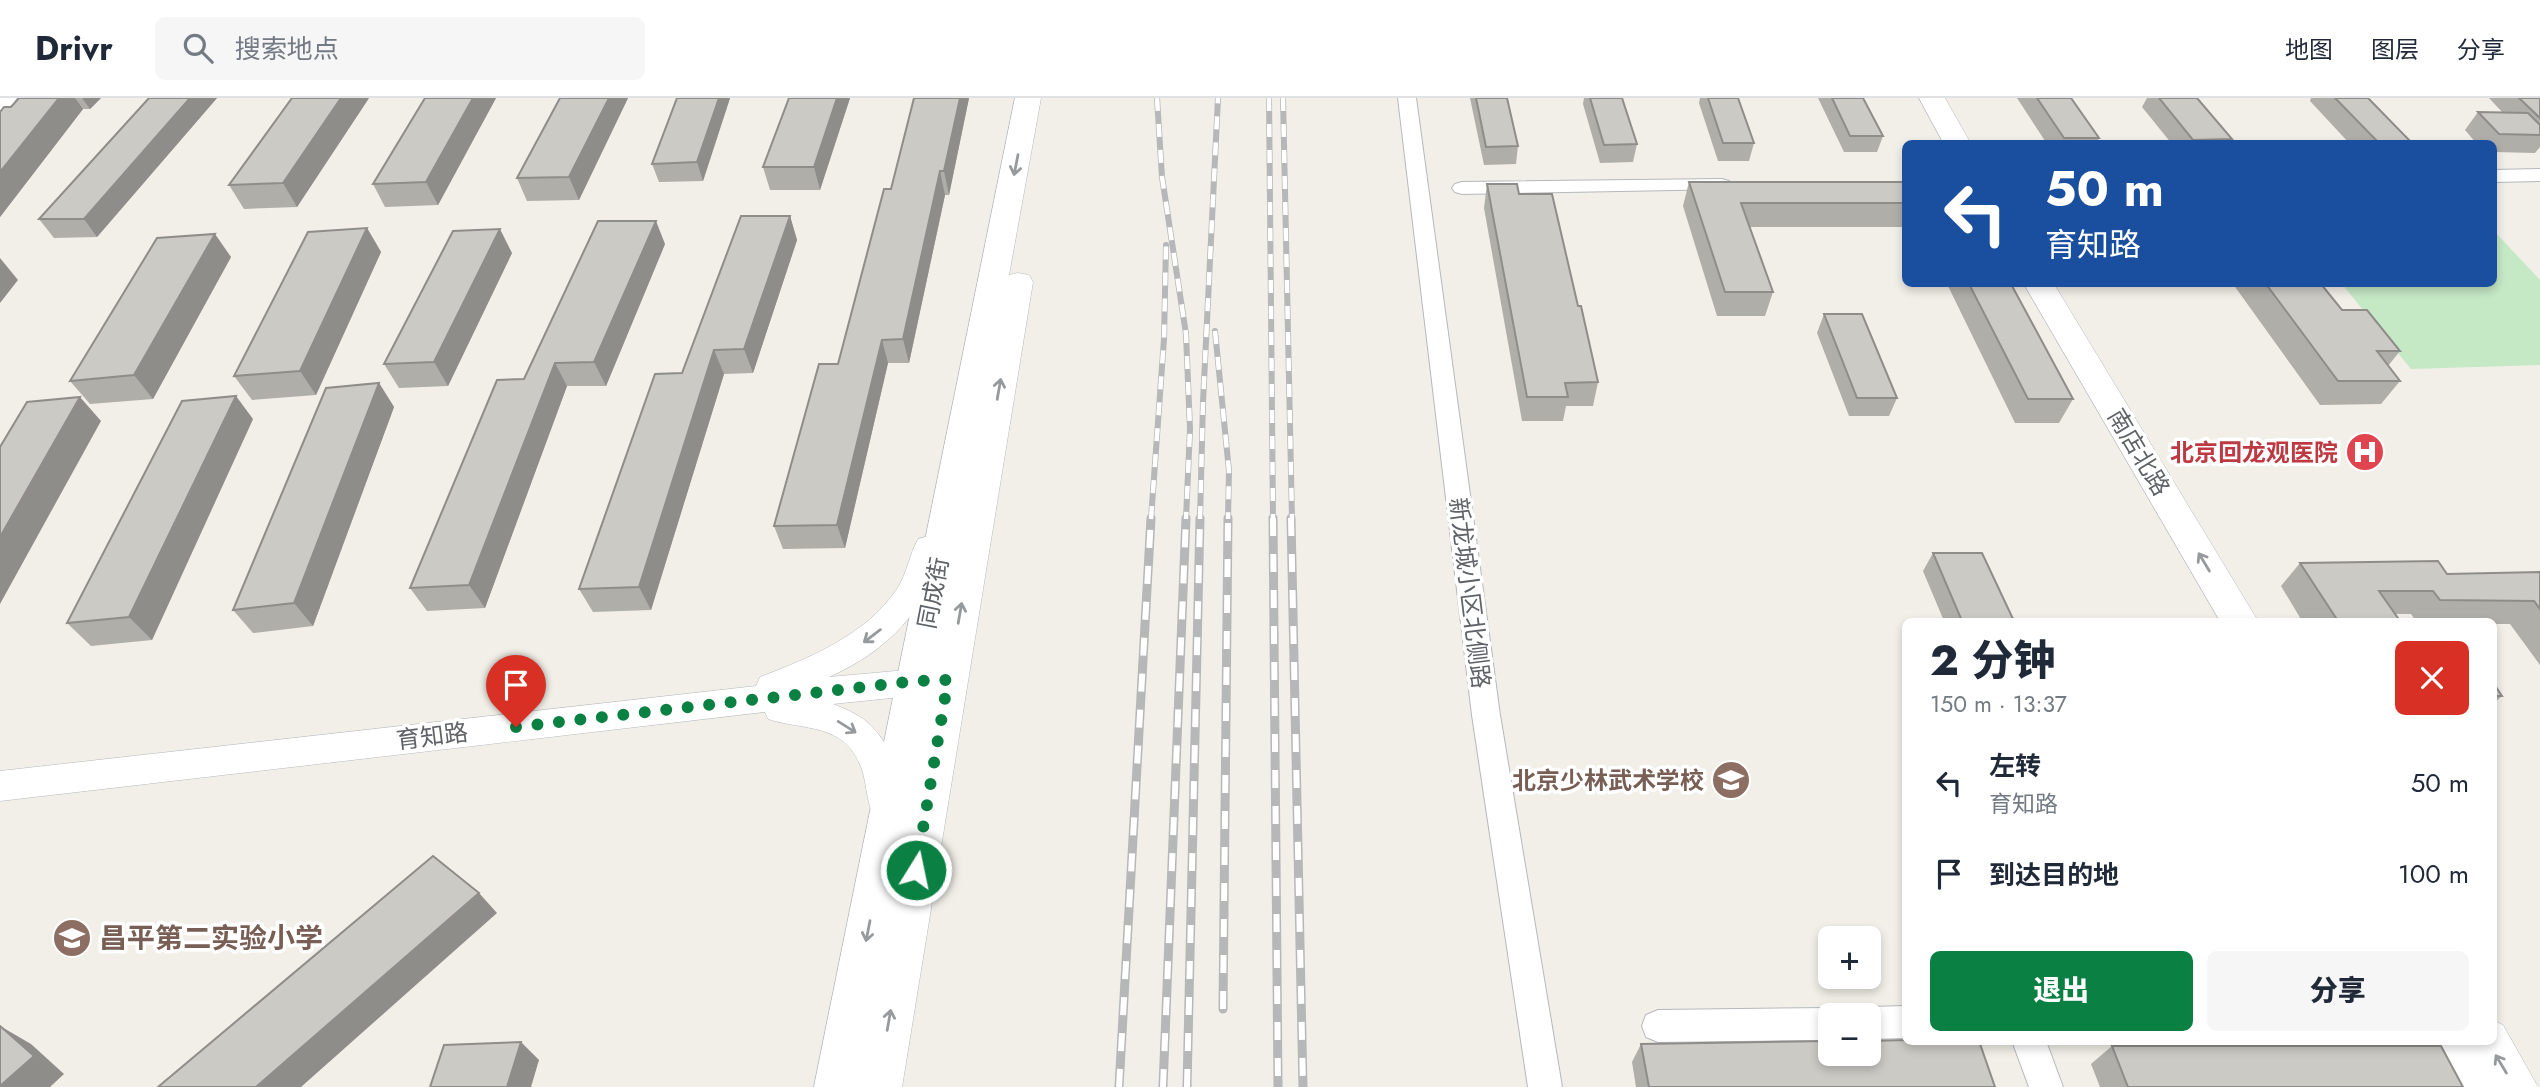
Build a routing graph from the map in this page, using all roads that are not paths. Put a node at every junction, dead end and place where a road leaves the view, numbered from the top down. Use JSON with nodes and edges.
{"nodes":[{"id":1,"x":8,"y":98,"type":"edge"},
{"id":2,"x":1028,"y":98,"type":"edge"},
{"id":3,"x":1051,"y":98,"type":"edge"},
{"id":4,"x":1406,"y":98,"type":"edge"},
{"id":5,"x":1913,"y":98,"type":"edge"},
{"id":6,"x":1932,"y":98,"type":"edge"},
{"id":7,"x":0,"y":108,"type":"edge"},
{"id":8,"x":1936,"y":140,"type":"edge"},
{"id":9,"x":1956,"y":140,"type":"edge"},
{"id":10,"x":2540,"y":175,"type":"edge"},
{"id":11,"x":2497,"y":176,"type":"edge"},
{"id":12,"x":1740,"y":185,"type":"edge"},
{"id":13,"x":1462,"y":188,"type":"dead end"},
{"id":14,"x":2019,"y":287,"type":"edge"},
{"id":15,"x":2041,"y":287,"type":"edge"},
{"id":16,"x":971,"y":398,"type":"junction"},
{"id":17,"x":2209,"y":618,"type":"edge"},
{"id":18,"x":2237,"y":618,"type":"edge"},
{"id":19,"x":932,"y":680,"type":"junction"},
{"id":20,"x":678,"y":708,"type":"junction"},
{"id":21,"x":489,"y":730,"type":"junction"},
{"id":22,"x":0,"y":786,"type":"edge"},
{"id":23,"x":881,"y":864,"type":"junction"},
{"id":24,"x":1902,"y":1022,"type":"edge"},
{"id":25,"x":1881,"y":1023,"type":"edge"},
{"id":26,"x":1818,"y":1024,"type":"edge"},
{"id":27,"x":1658,"y":1026,"type":"dead end"},
{"id":28,"x":2030,"y":1045,"type":"edge"},
{"id":29,"x":2455,"y":1045,"type":"edge"},
{"id":30,"x":2489,"y":1045,"type":"edge"},
{"id":31,"x":838,"y":1087,"type":"edge"},
{"id":32,"x":877,"y":1087,"type":"edge"},
{"id":33,"x":1545,"y":1087,"type":"edge"},
{"id":34,"x":2046,"y":1087,"type":"edge"},
{"id":35,"x":2479,"y":1087,"type":"edge"},
{"id":36,"x":2514,"y":1087,"type":"edge"}],
"edges":[{"from":1,"to":7,"type":"street"},
{"from":2,"to":16,"type":"main road","name":"同成街","one_way":true},
{"from":19,"to":3,"type":"main road","name":"同成街","one_way":true},
{"from":4,"to":33,"type":"street","name":"新龙城小区北侧路"},
{"from":5,"to":8,"type":"main road"},
{"from":6,"to":9,"type":"main road"},
{"from":10,"to":11,"type":"street"},
{"from":12,"to":13,"type":"street"},
{"from":14,"to":17,"type":"main road","name":"南店北路"},
{"from":18,"to":15,"type":"main road","name":"南店北路","one_way":true},
{"from":16,"to":19,"type":"main road","name":"同成街"},
{"from":16,"to":20,"type":"street","one_way":true},
{"from":19,"to":20,"type":"street","name":"育知路"},
{"from":19,"to":23,"type":"main road","name":"同成街"},
{"from":32,"to":19,"type":"main road","name":"同成街","one_way":true},
{"from":20,"to":21,"type":"street","name":"育知路"},
{"from":21,"to":22,"type":"street","name":"育知路"},
{"from":21,"to":23,"type":"street","one_way":true},
{"from":23,"to":31,"type":"main road","name":"同成街","one_way":true},
{"from":24,"to":25,"type":"street"},
{"from":26,"to":27,"type":"street"},
{"from":28,"to":34,"type":"street"},
{"from":29,"to":35,"type":"main road"},
{"from":36,"to":30,"type":"main road","one_way":true}]}
